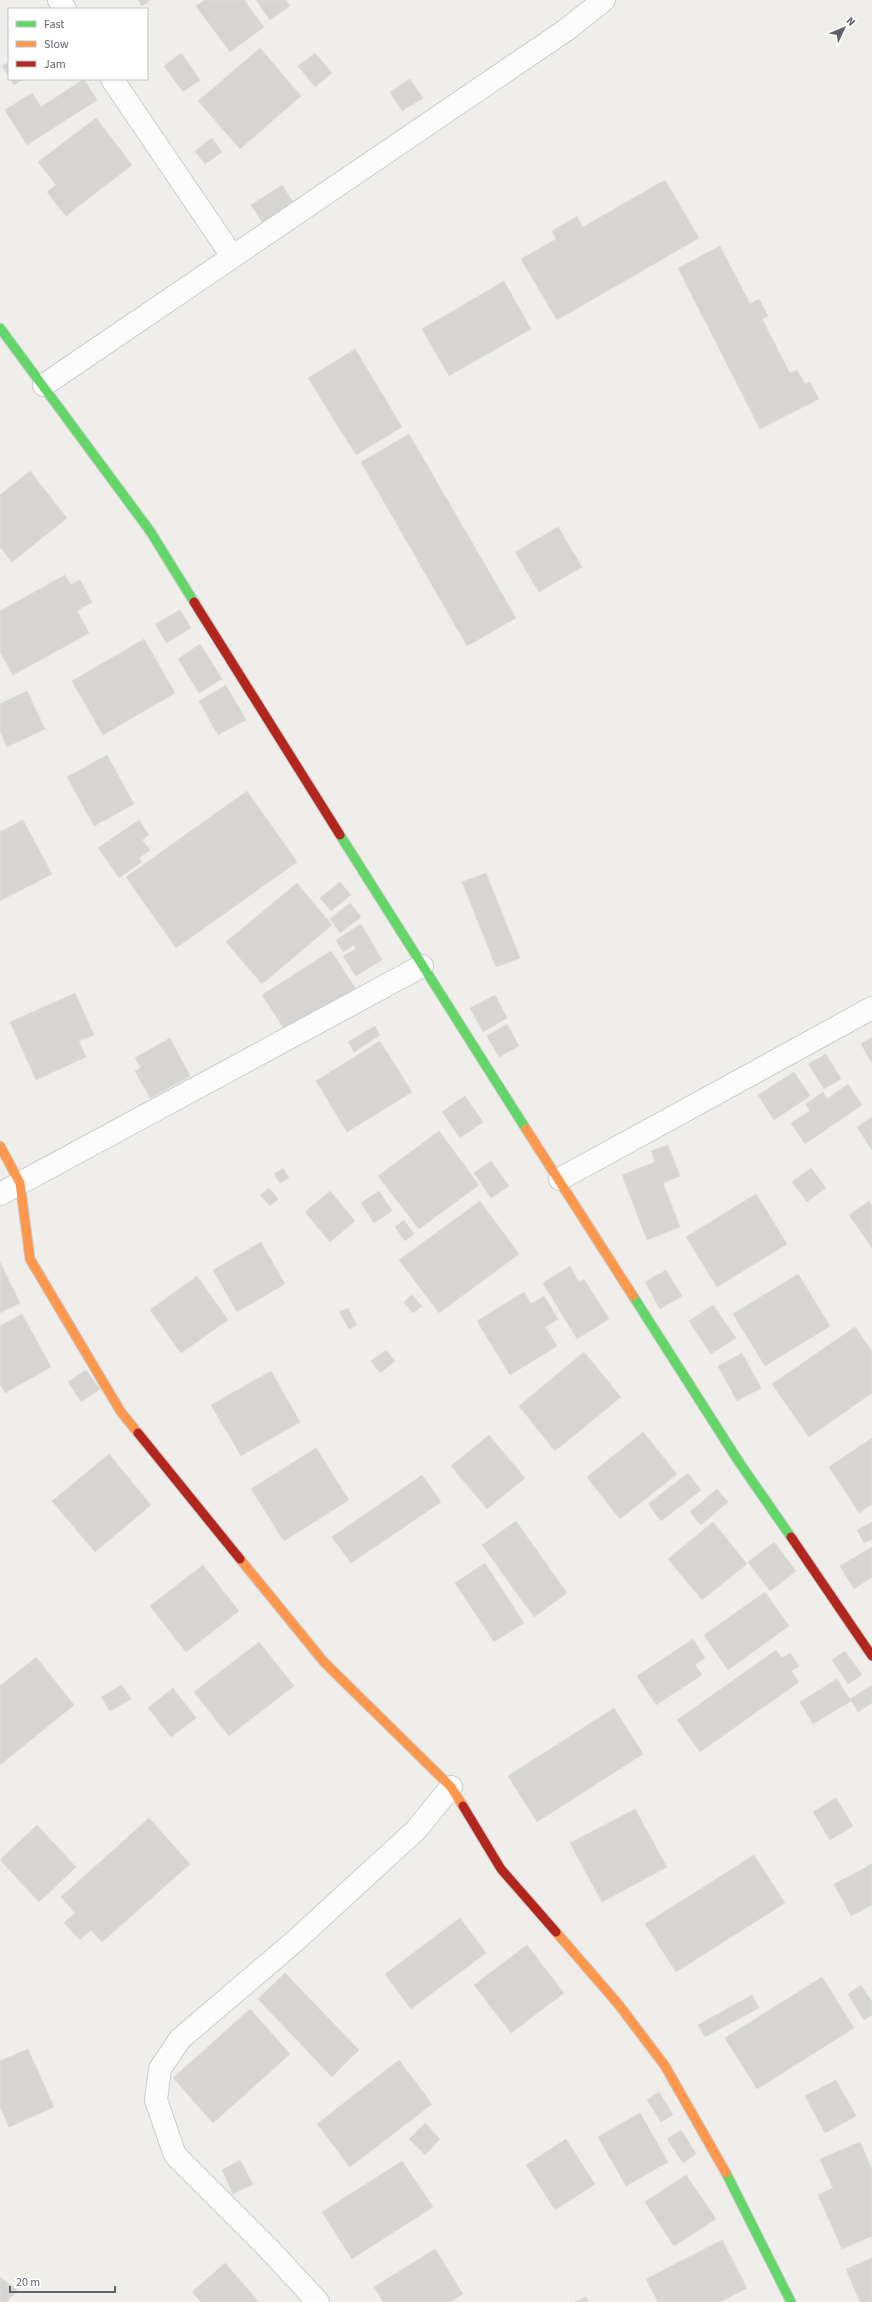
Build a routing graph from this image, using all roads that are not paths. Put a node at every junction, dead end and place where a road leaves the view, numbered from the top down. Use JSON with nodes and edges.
{"nodes":[{"id":1,"x":604,"y":0,"type":"edge"},
{"id":2,"x":113,"y":80,"type":"edge"},
{"id":3,"x":232,"y":256,"type":"junction"},
{"id":4,"x":0,"y":328,"type":"edge"},
{"id":5,"x":44,"y":385,"type":"junction"},
{"id":6,"x":422,"y":966,"type":"junction"},
{"id":7,"x":872,"y":1008,"type":"edge"},
{"id":8,"x":0,"y":1146,"type":"edge"},
{"id":9,"x":560,"y":1179,"type":"junction"},
{"id":10,"x":20,"y":1183,"type":"junction"},
{"id":11,"x":0,"y":1194,"type":"edge"},
{"id":12,"x":872,"y":1656,"type":"edge"},
{"id":13,"x":451,"y":1787,"type":"junction"},
{"id":14,"x":318,"y":2302,"type":"edge"},
{"id":15,"x":791,"y":2302,"type":"edge"}],
"edges":[{"from":1,"to":3,"type":"street"},
{"from":2,"to":3,"type":"street"},
{"from":3,"to":5,"type":"street"},
{"from":4,"to":5,"type":"street"},
{"from":5,"to":6,"type":"street"},
{"from":6,"to":9,"type":"street"},
{"from":6,"to":10,"type":"street"},
{"from":7,"to":9,"type":"street"},
{"from":8,"to":10,"type":"street"},
{"from":9,"to":12,"type":"street"},
{"from":10,"to":11,"type":"street"},
{"from":10,"to":13,"type":"street"},
{"from":13,"to":14,"type":"street"},
{"from":13,"to":15,"type":"street"}]}
